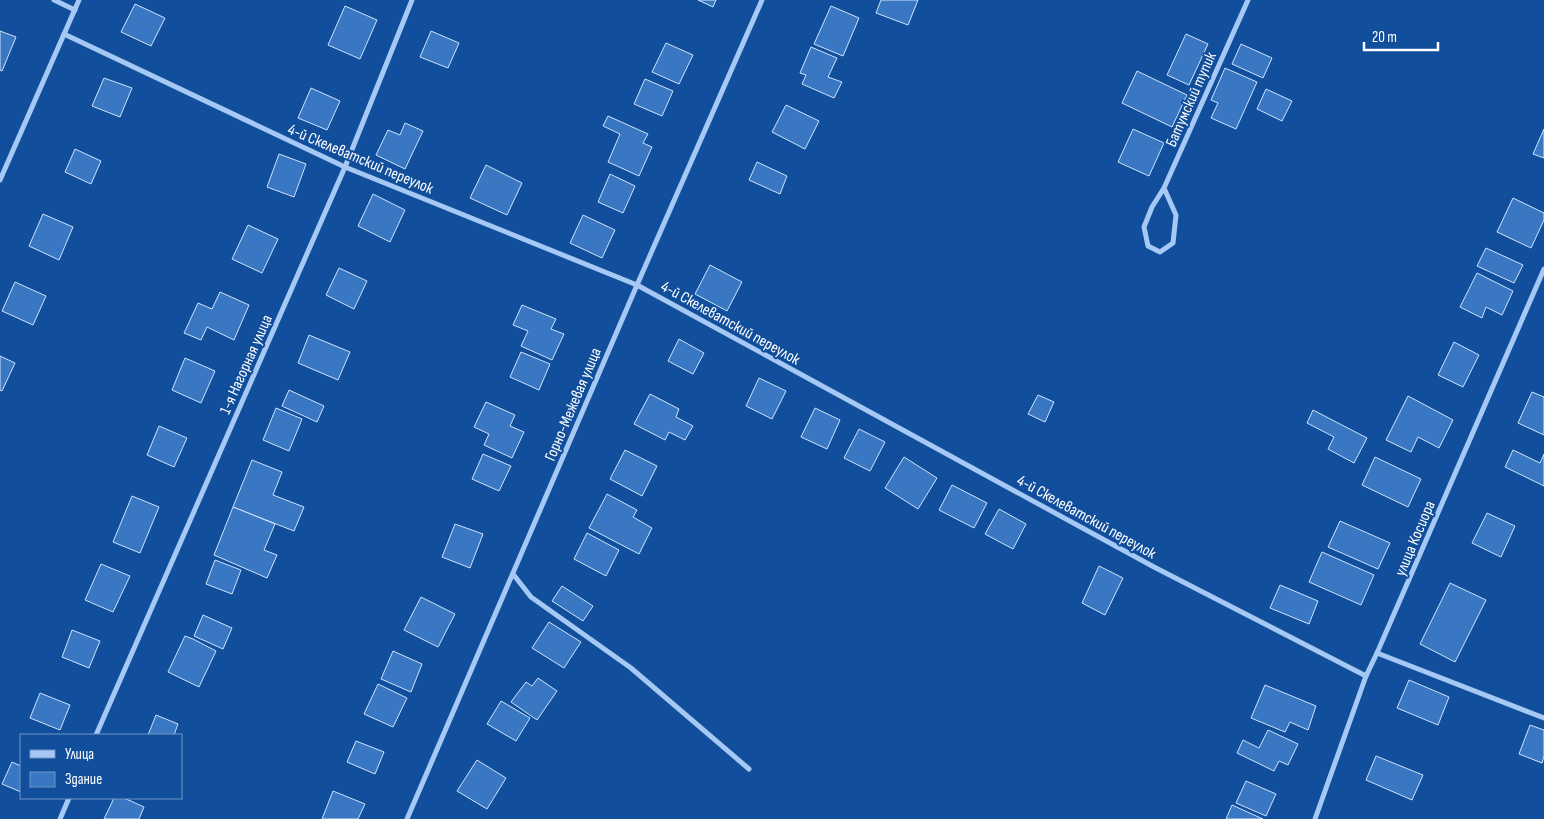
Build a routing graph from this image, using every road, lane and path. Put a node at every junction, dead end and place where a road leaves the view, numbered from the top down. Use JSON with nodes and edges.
{"nodes":[{"id":1,"x":54,"y":0,"type":"edge"},
{"id":2,"x":79,"y":0,"type":"edge"},
{"id":3,"x":412,"y":0,"type":"edge"},
{"id":4,"x":762,"y":0,"type":"edge"},
{"id":5,"x":1248,"y":0,"type":"edge"},
{"id":6,"x":75,"y":10,"type":"junction"},
{"id":7,"x":64,"y":34,"type":"junction"},
{"id":8,"x":344,"y":167,"type":"junction"},
{"id":9,"x":0,"y":180,"type":"edge"},
{"id":10,"x":1164,"y":188,"type":"junction"},
{"id":11,"x":1544,"y":270,"type":"edge"},
{"id":12,"x":637,"y":285,"type":"junction"},
{"id":13,"x":513,"y":574,"type":"junction"},
{"id":14,"x":1378,"y":652,"type":"junction"},
{"id":15,"x":1366,"y":676,"type":"junction"},
{"id":16,"x":1544,"y":718,"type":"edge"},
{"id":17,"x":96,"y":734,"type":"edge"},
{"id":18,"x":749,"y":769,"type":"dead end"},
{"id":19,"x":69,"y":799,"type":"edge"},
{"id":20,"x":60,"y":819,"type":"edge"},
{"id":21,"x":408,"y":819,"type":"edge"},
{"id":22,"x":1315,"y":819,"type":"edge"}],
"edges":[{"from":1,"to":6,"type":"street"},
{"from":2,"to":6,"type":"street"},
{"from":3,"to":8,"type":"street","name":"1-я Нагорная улица"},
{"from":4,"to":12,"type":"street","name":"Горно-Межевая улица"},
{"from":5,"to":10,"type":"street","name":"Батумский тупик"},
{"from":6,"to":7,"type":"street"},
{"from":7,"to":8,"type":"street","name":"4-й Скелеватский переулок"},
{"from":7,"to":9,"type":"street"},
{"from":8,"to":12,"type":"street","name":"4-й Скелеватский переулок"},
{"from":8,"to":17,"type":"street","name":"1-я Нагорная улица"},
{"from":10,"to":10,"type":"street","name":"Батумский тупик"},
{"from":11,"to":14,"type":"street","name":"улица Косиора"},
{"from":12,"to":13,"type":"street","name":"Горно-Межевая улица"},
{"from":12,"to":15,"type":"street","name":"4-й Скелеватский переулок"},
{"from":13,"to":18,"type":"street"},
{"from":13,"to":21,"type":"street","name":"Горно-Межевая улица"},
{"from":14,"to":15,"type":"street","name":"улица Косиора"},
{"from":14,"to":16,"type":"street"},
{"from":15,"to":22,"type":"street","name":"улица Косиора"},
{"from":19,"to":20,"type":"street"}]}
